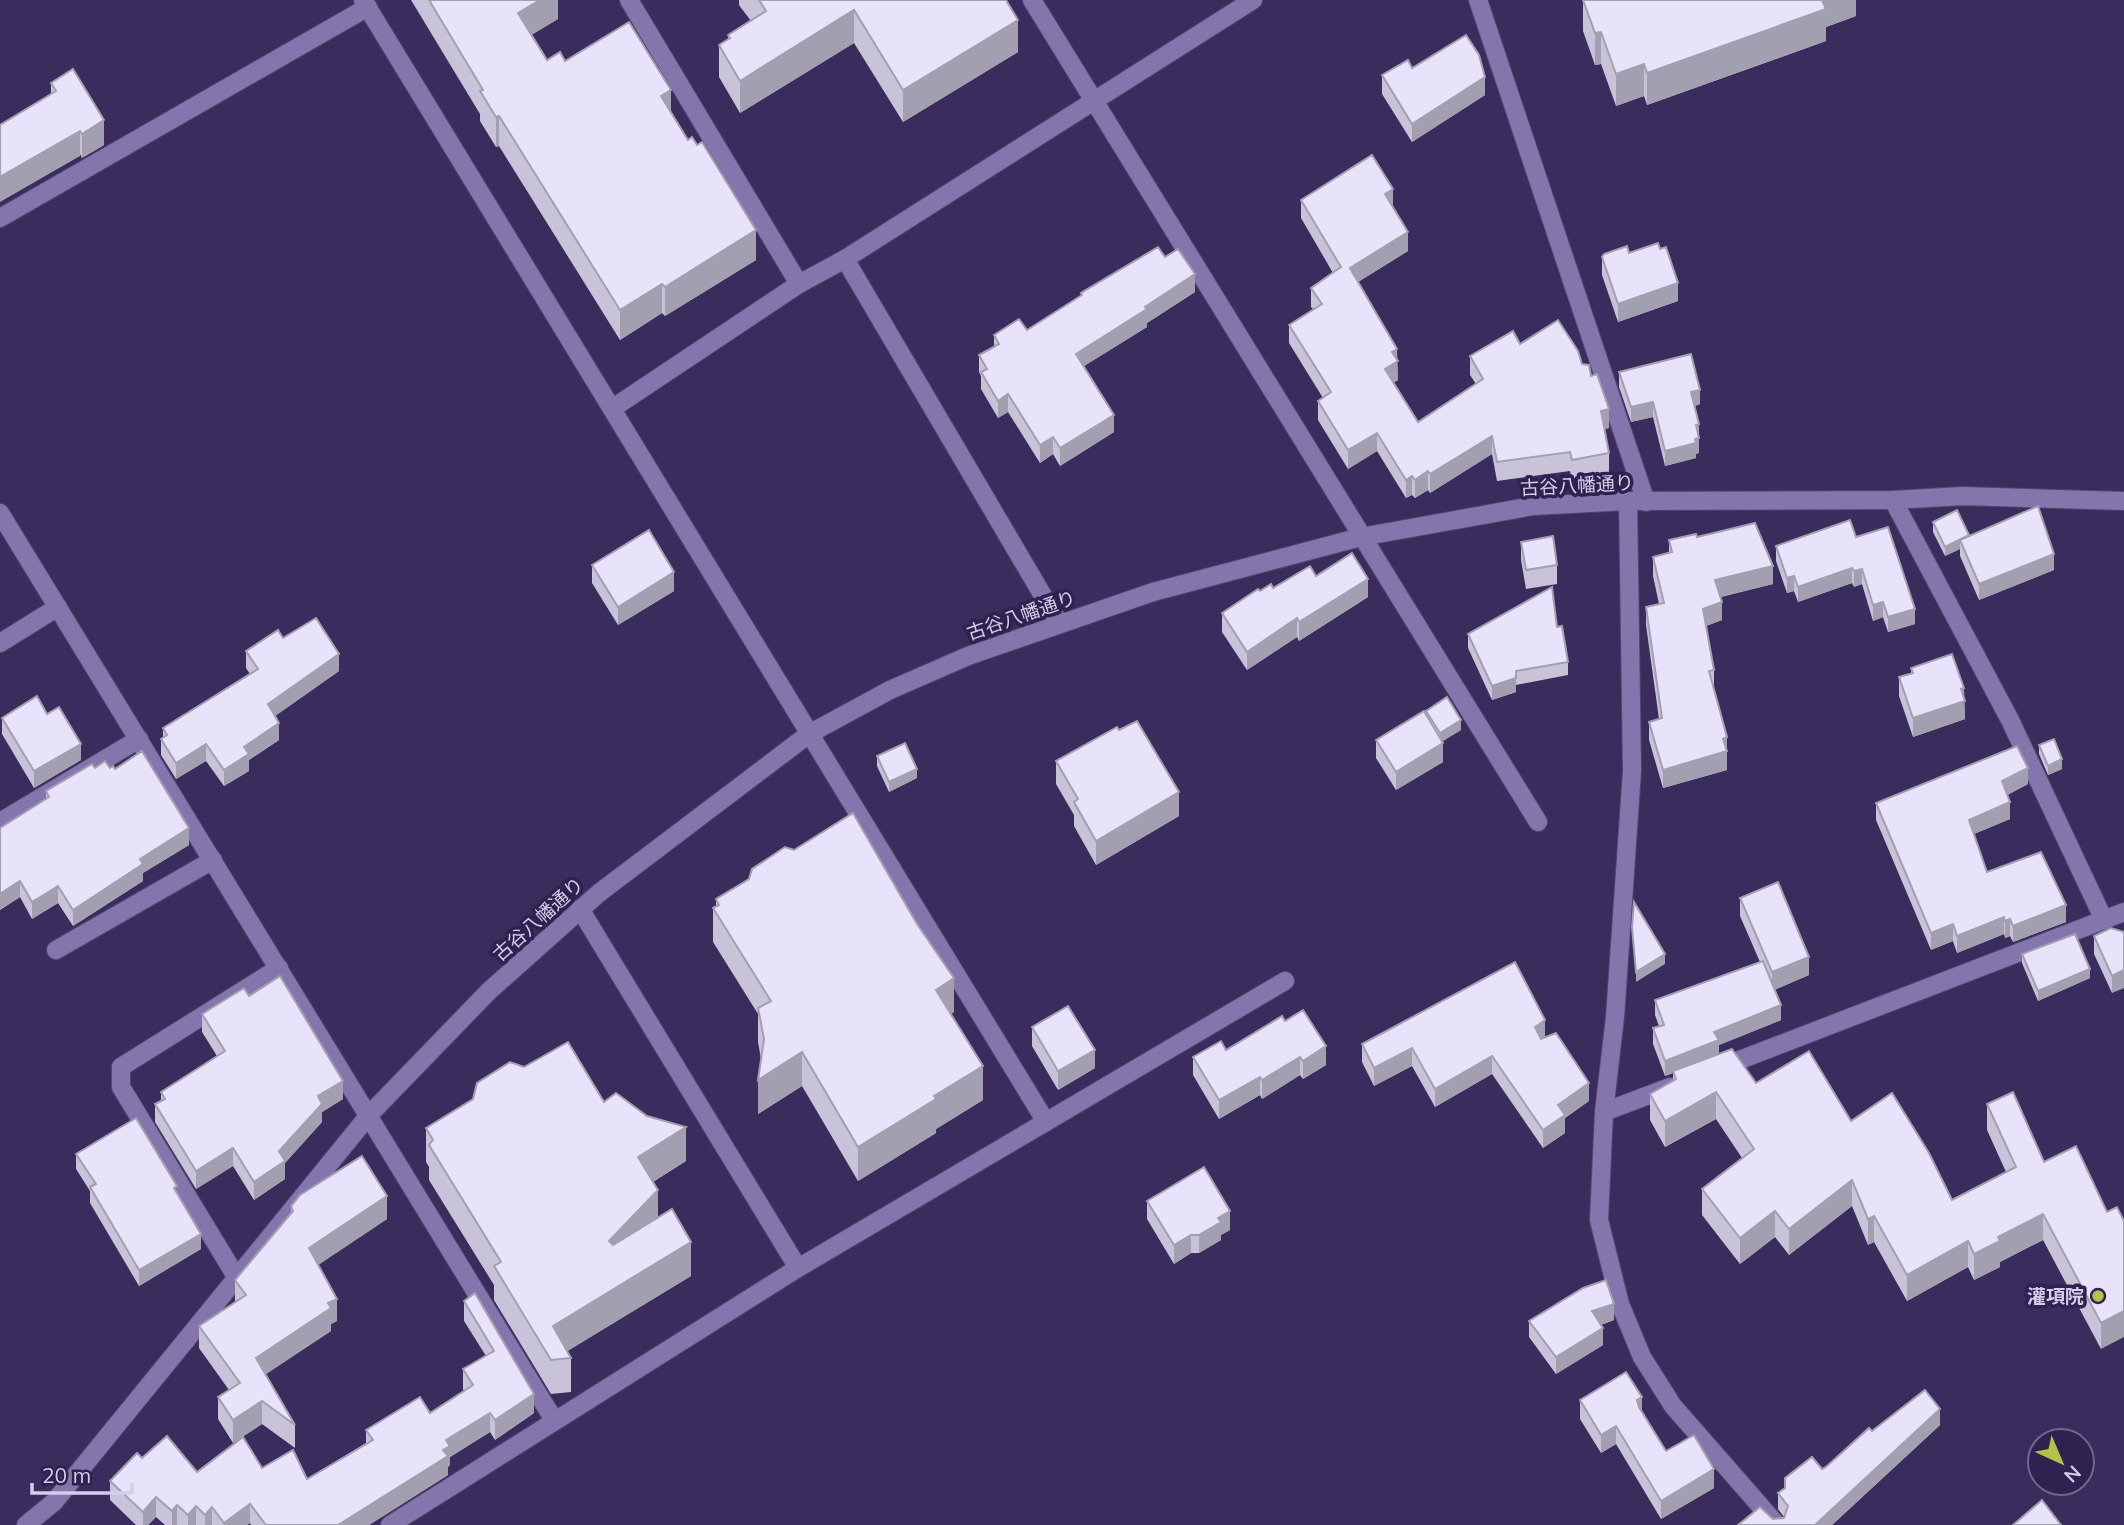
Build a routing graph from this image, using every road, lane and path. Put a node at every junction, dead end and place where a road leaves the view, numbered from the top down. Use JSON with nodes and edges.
{"nodes":[{"id":1,"x":629,"y":0,"type":"edge"},
{"id":2,"x":1032,"y":0,"type":"edge"},
{"id":3,"x":1253,"y":0,"type":"edge"},
{"id":4,"x":1478,"y":0,"type":"edge"},
{"id":5,"x":365,"y":4,"type":"edge"},
{"id":6,"x":1093,"y":99,"type":"junction"},
{"id":7,"x":0,"y":218,"type":"edge"},
{"id":8,"x":845,"y":259,"type":"junction"},
{"id":9,"x":799,"y":284,"type":"junction"},
{"id":10,"x":614,"y":408,"type":"junction"},
{"id":11,"x":1893,"y":500,"type":"junction"},
{"id":12,"x":2124,"y":501,"type":"edge"},
{"id":13,"x":1637,"y":502,"type":"junction"},
{"id":14,"x":0,"y":513,"type":"edge"},
{"id":15,"x":1361,"y":537,"type":"junction"},
{"id":16,"x":58,"y":607,"type":"junction"},
{"id":17,"x":1059,"y":623,"type":"junction"},
{"id":18,"x":0,"y":643,"type":"edge"},
{"id":19,"x":809,"y":734,"type":"junction"},
{"id":20,"x":138,"y":739,"type":"junction"},
{"id":21,"x":0,"y":822,"type":"edge"},
{"id":22,"x":1538,"y":822,"type":"dead end"},
{"id":23,"x":213,"y":859,"type":"junction"},
{"id":24,"x":580,"y":909,"type":"junction"},
{"id":25,"x":2124,"y":912,"type":"edge"},
{"id":26,"x":2104,"y":920,"type":"junction"},
{"id":27,"x":56,"y":950,"type":"dead end"},
{"id":28,"x":279,"y":968,"type":"junction"},
{"id":29,"x":1285,"y":981,"type":"dead end"},
{"id":30,"x":1708,"y":1072,"type":"edge"},
{"id":31,"x":1682,"y":1082,"type":"edge"},
{"id":32,"x":1604,"y":1112,"type":"junction"},
{"id":33,"x":369,"y":1115,"type":"junction"},
{"id":34,"x":1046,"y":1122,"type":"junction"},
{"id":35,"x":798,"y":1268,"type":"junction"},
{"id":36,"x":236,"y":1278,"type":"junction"},
{"id":37,"x":554,"y":1420,"type":"junction"},
{"id":38,"x":26,"y":1525,"type":"edge"},
{"id":39,"x":390,"y":1525,"type":"edge"},
{"id":40,"x":1777,"y":1525,"type":"edge"}],
"edges":[{"from":1,"to":9,"type":"street"},
{"from":2,"to":6,"type":"street"},
{"from":3,"to":6,"type":"street"},
{"from":4,"to":13,"type":"street"},
{"from":5,"to":7,"type":"street"},
{"from":5,"to":10,"type":"street"},
{"from":6,"to":8,"type":"street"},
{"from":6,"to":15,"type":"street"},
{"from":8,"to":9,"type":"street"},
{"from":8,"to":17,"type":"street"},
{"from":9,"to":10,"type":"street"},
{"from":10,"to":19,"type":"street"},
{"from":11,"to":12,"type":"street","name":"古谷八幡通り"},
{"from":11,"to":13,"type":"street","name":"古谷八幡通り"},
{"from":11,"to":26,"type":"street"},
{"from":13,"to":15,"type":"street","name":"古谷八幡通り"},
{"from":13,"to":32,"type":"street"},
{"from":14,"to":16,"type":"street"},
{"from":15,"to":17,"type":"street","name":"古谷八幡通り"},
{"from":15,"to":22,"type":"street"},
{"from":16,"to":18,"type":"street"},
{"from":16,"to":20,"type":"street"},
{"from":17,"to":19,"type":"street","name":"古谷八幡通り"},
{"from":19,"to":24,"type":"street","name":"古谷八幡通り"},
{"from":19,"to":34,"type":"street"},
{"from":20,"to":21,"type":"street"},
{"from":20,"to":23,"type":"street"},
{"from":23,"to":27,"type":"street"},
{"from":23,"to":28,"type":"street"},
{"from":24,"to":33,"type":"street","name":"古谷八幡通り"},
{"from":24,"to":35,"type":"street"},
{"from":25,"to":26,"type":"street"},
{"from":26,"to":30,"type":"street"},
{"from":28,"to":33,"type":"street"},
{"from":28,"to":36,"type":"street"},
{"from":29,"to":34,"type":"street"},
{"from":31,"to":32,"type":"street"},
{"from":32,"to":40,"type":"street"},
{"from":33,"to":36,"type":"street","name":"古谷八幡通り"},
{"from":33,"to":37,"type":"street"},
{"from":34,"to":35,"type":"street"},
{"from":35,"to":37,"type":"street"},
{"from":36,"to":38,"type":"street","name":"古谷八幡通り"},
{"from":37,"to":39,"type":"street"}]}
